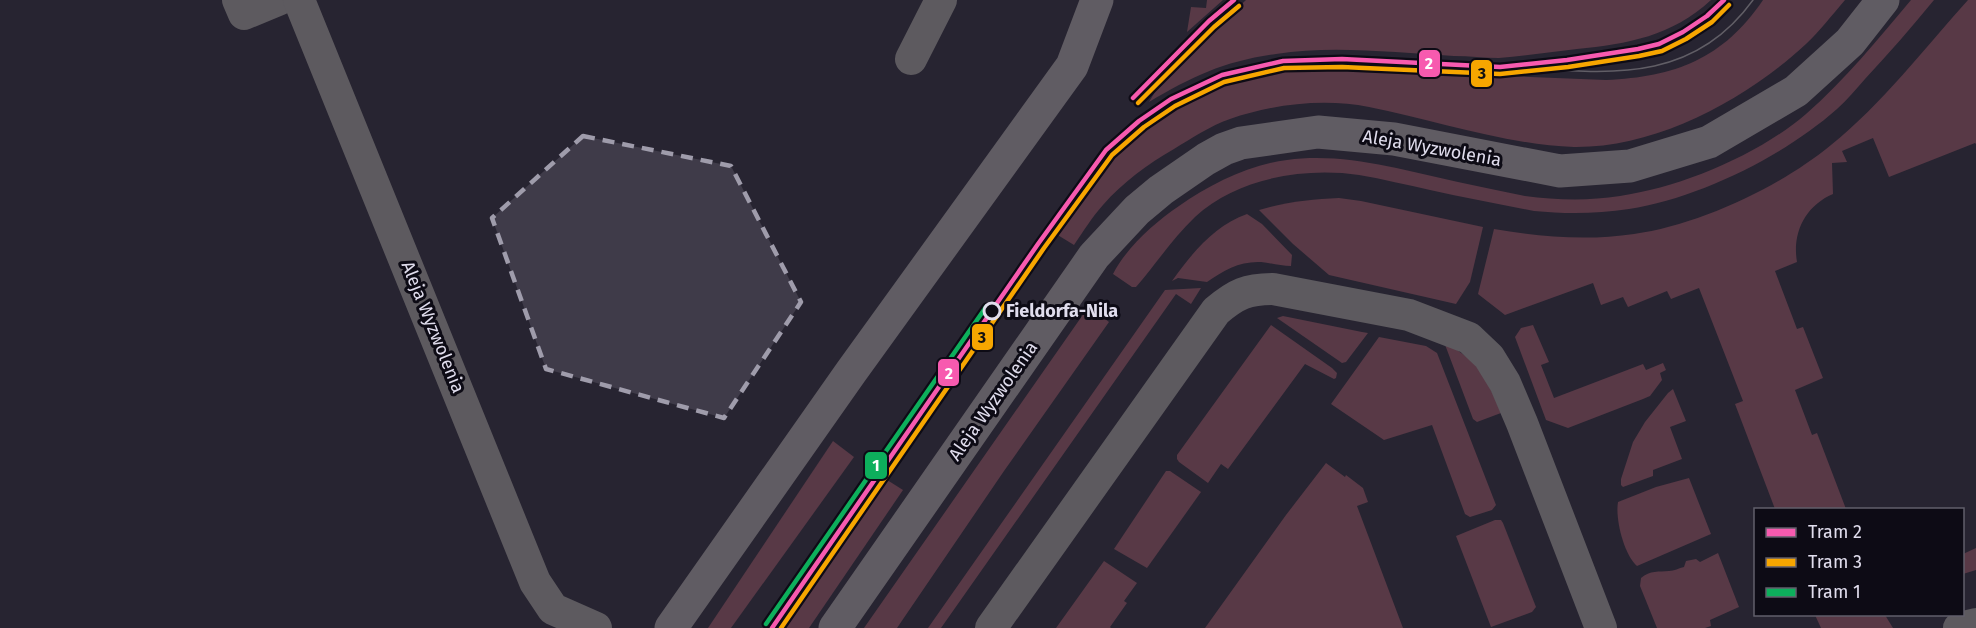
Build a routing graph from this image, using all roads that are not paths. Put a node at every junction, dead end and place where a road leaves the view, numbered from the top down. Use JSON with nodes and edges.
{"nodes":[{"id":1,"x":238,"y":0,"type":"edge"},
{"id":2,"x":278,"y":0,"type":"edge"},
{"id":3,"x":299,"y":0,"type":"edge"},
{"id":4,"x":941,"y":0,"type":"edge"},
{"id":5,"x":1097,"y":0,"type":"edge"},
{"id":6,"x":1883,"y":0,"type":"edge"},
{"id":7,"x":911,"y":59,"type":"dead end"},
{"id":8,"x":1976,"y":624,"type":"edge"},
{"id":9,"x":596,"y":628,"type":"edge"},
{"id":10,"x":671,"y":628,"type":"edge"},
{"id":11,"x":835,"y":628,"type":"edge"},
{"id":12,"x":991,"y":628,"type":"edge"},
{"id":13,"x":1601,"y":628,"type":"edge"},
{"id":14,"x":1959,"y":628,"type":"edge"}],
"edges":[{"from":1,"to":2,"type":"street"},
{"from":3,"to":9,"type":"street","name":"Aleja Wyzwolenia"},
{"from":4,"to":7,"type":"street"},
{"from":5,"to":10,"type":"main road"},
{"from":6,"to":11,"type":"main road","name":"Aleja Wyzwolenia"},
{"from":8,"to":14,"type":"street"},
{"from":12,"to":13,"type":"street"}]}
